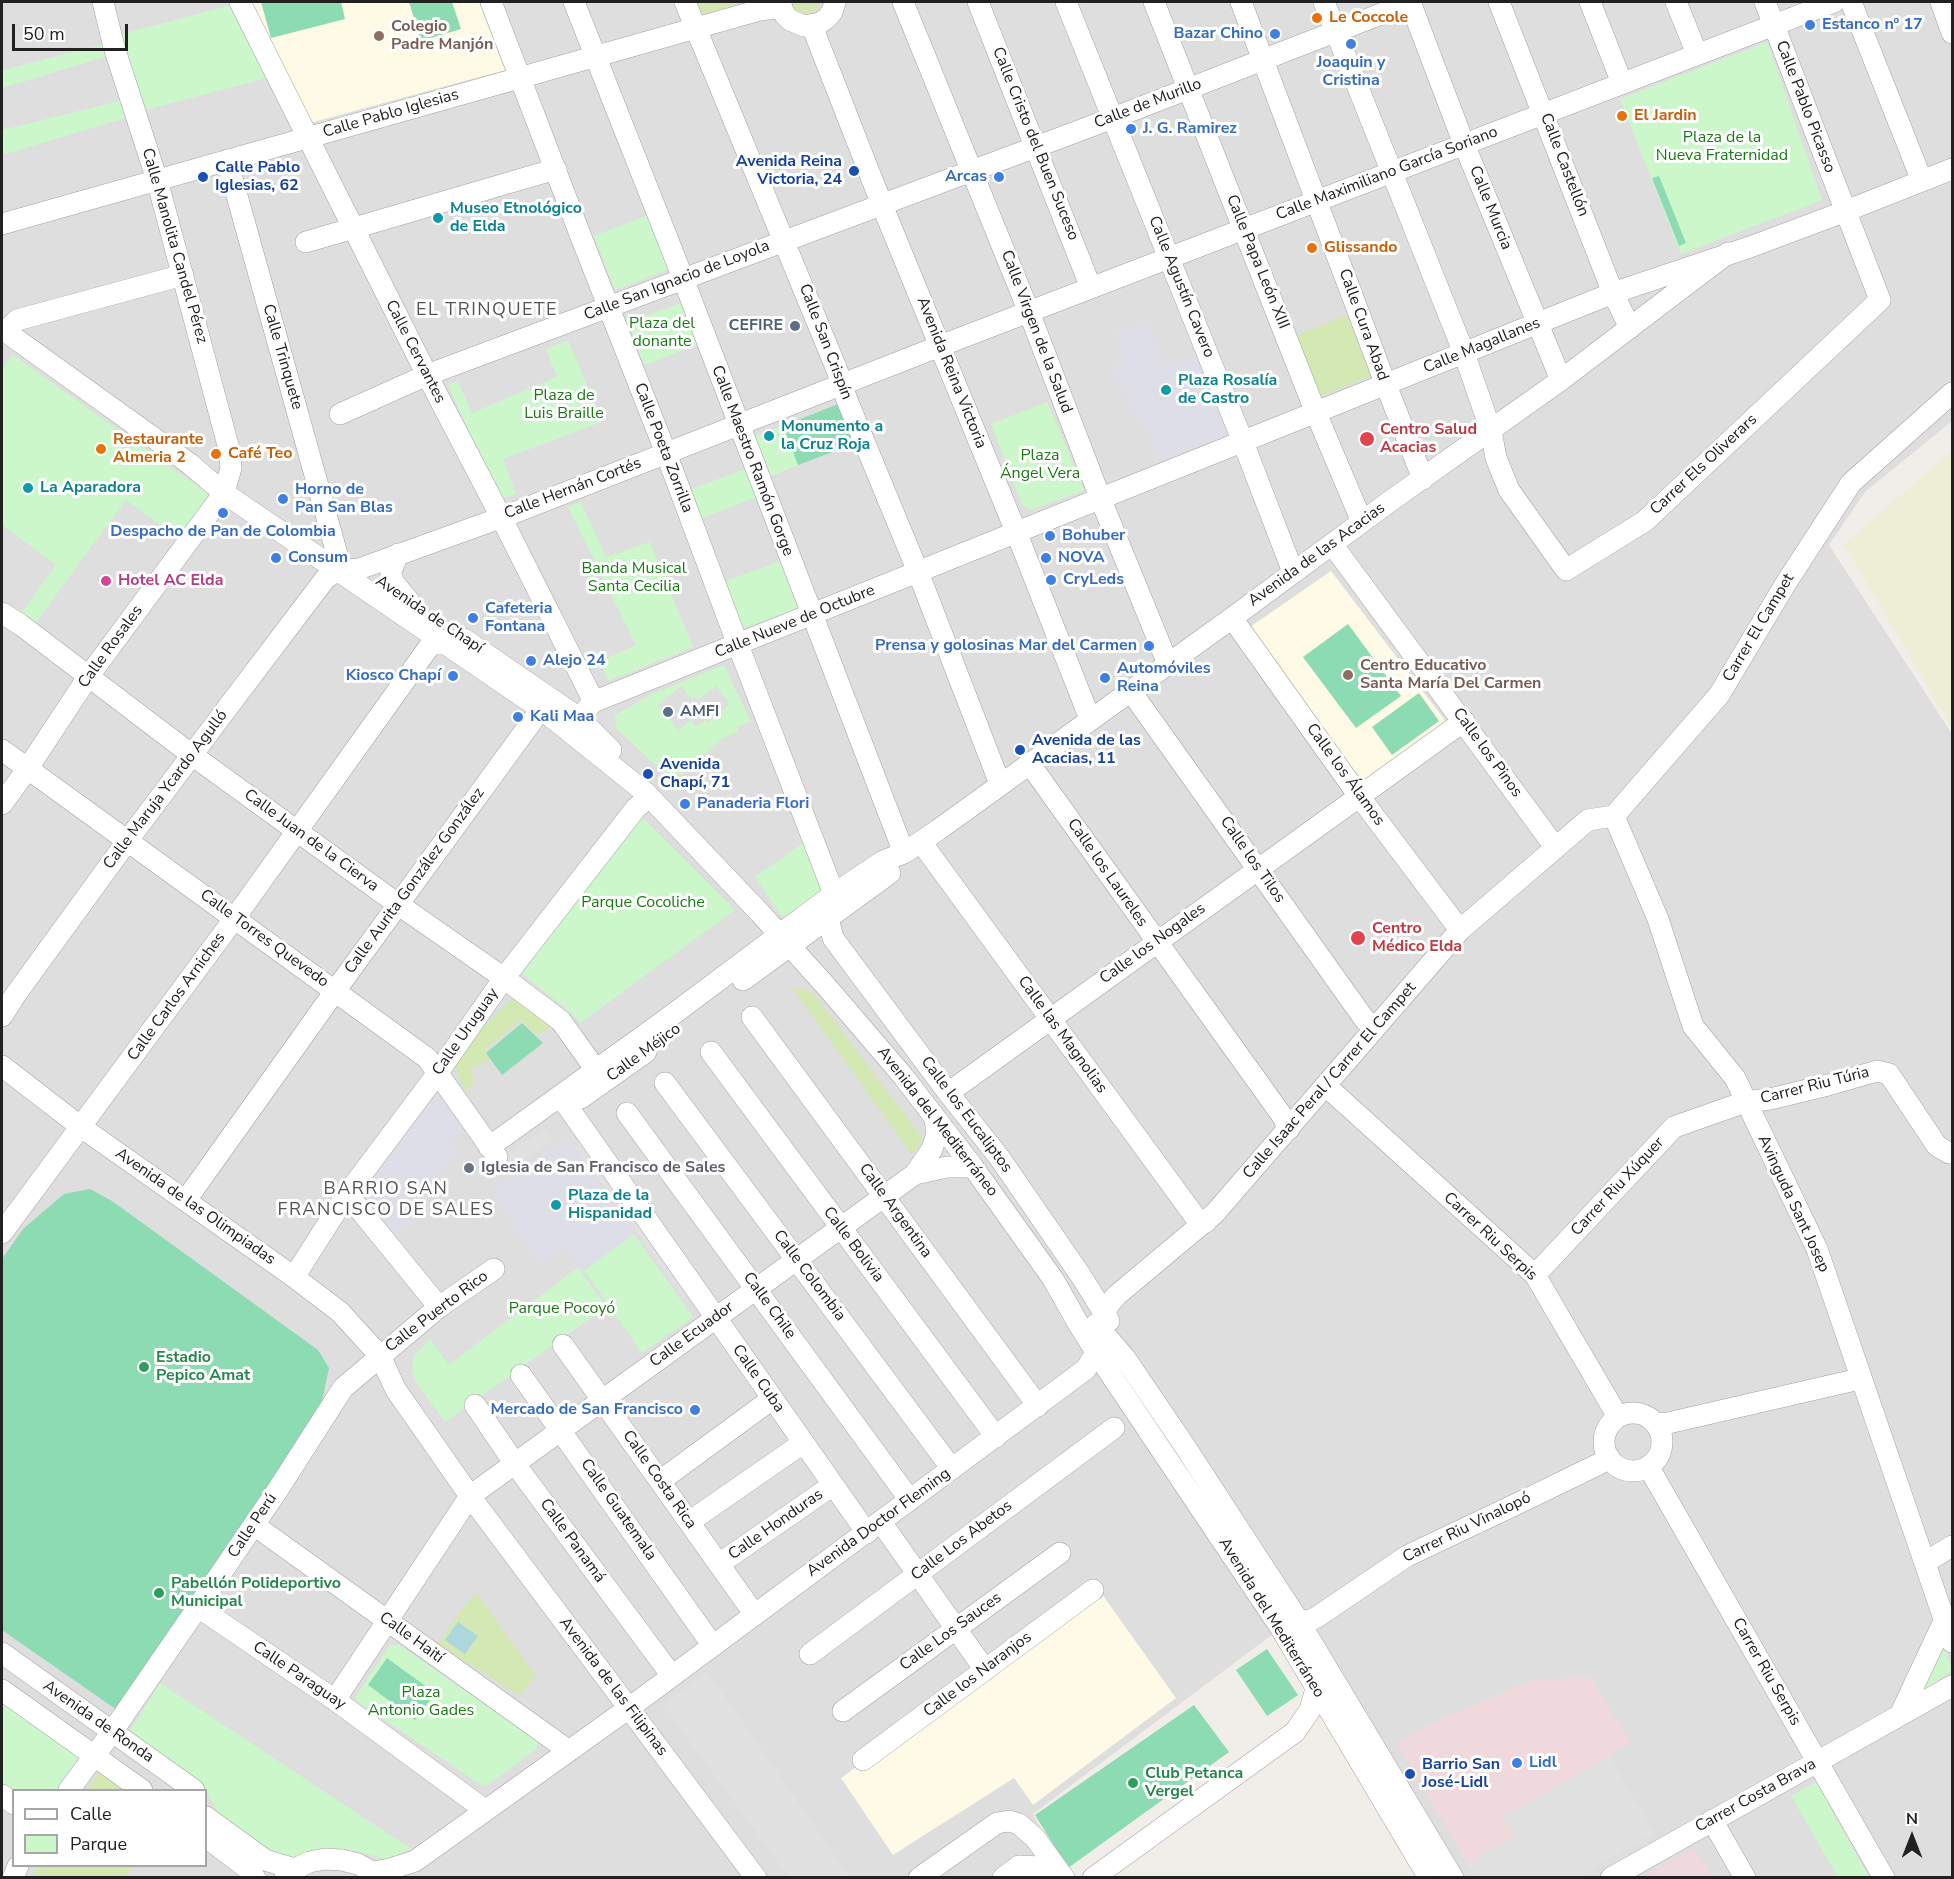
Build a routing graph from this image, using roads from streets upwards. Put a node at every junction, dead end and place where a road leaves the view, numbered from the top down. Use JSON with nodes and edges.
{"nodes":[{"id":1,"x":103,"y":2,"type":"edge"},
{"id":2,"x":240,"y":2,"type":"edge"},
{"id":3,"x":491,"y":2,"type":"edge"},
{"id":4,"x":574,"y":2,"type":"edge"},
{"id":5,"x":685,"y":2,"type":"edge"},
{"id":6,"x":835,"y":2,"type":"edge"},
{"id":7,"x":903,"y":2,"type":"edge"},
{"id":8,"x":978,"y":2,"type":"edge"},
{"id":9,"x":1066,"y":2,"type":"edge"},
{"id":10,"x":1154,"y":2,"type":"edge"},
{"id":11,"x":1241,"y":2,"type":"edge"},
{"id":12,"x":1324,"y":2,"type":"edge"},
{"id":13,"x":1411,"y":2,"type":"edge"},
{"id":14,"x":1499,"y":2,"type":"edge"},
{"id":15,"x":1590,"y":2,"type":"edge"},
{"id":16,"x":1676,"y":2,"type":"edge"},
{"id":17,"x":1765,"y":2,"type":"edge"},
{"id":18,"x":1834,"y":2,"type":"edge"},
{"id":19,"x":1851,"y":2,"type":"edge"},
{"id":20,"x":1941,"y":2,"type":"edge"},
{"id":21,"x":780,"y":4,"type":"edge"},
{"id":22,"x":1773,"y":25,"type":"junction"},
{"id":23,"x":812,"y":26,"type":"junction"},
{"id":24,"x":695,"y":28,"type":"junction"},
{"id":25,"x":1336,"y":32,"type":"junction"},
{"id":26,"x":1953,"y":33,"type":"edge"},
{"id":27,"x":1697,"y":54,"type":"junction"},
{"id":28,"x":596,"y":57,"type":"junction"},
{"id":29,"x":1264,"y":59,"type":"junction"},
{"id":30,"x":520,"y":78,"type":"junction"},
{"id":31,"x":1622,"y":83,"type":"junction"},
{"id":32,"x":1188,"y":89,"type":"junction"},
{"id":33,"x":1544,"y":113,"type":"junction"},
{"id":34,"x":1113,"y":118,"type":"junction"},
{"id":35,"x":307,"y":137,"type":"junction"},
{"id":36,"x":1464,"y":144,"type":"junction"},
{"id":37,"x":1037,"y":146,"type":"junction"},
{"id":38,"x":226,"y":160,"type":"junction"},
{"id":39,"x":556,"y":169,"type":"junction"},
{"id":40,"x":1953,"y":169,"type":"edge"},
{"id":41,"x":972,"y":171,"type":"junction"},
{"id":42,"x":1392,"y":172,"type":"junction"},
{"id":43,"x":157,"y":180,"type":"junction"},
{"id":44,"x":1922,"y":181,"type":"junction"},
{"id":45,"x":1317,"y":200,"type":"junction"},
{"id":46,"x":882,"y":205,"type":"junction"},
{"id":47,"x":1846,"y":212,"type":"junction"},
{"id":48,"x":2,"y":224,"type":"edge"},
{"id":49,"x":353,"y":229,"type":"junction"},
{"id":50,"x":1244,"y":229,"type":"junction"},
{"id":51,"x":784,"y":240,"type":"junction"},
{"id":52,"x":306,"y":242,"type":"dead end"},
{"id":53,"x":1728,"y":253,"type":"junction"},
{"id":54,"x":1169,"y":258,"type":"junction"},
{"id":55,"x":183,"y":275,"type":"junction"},
{"id":56,"x":683,"y":279,"type":"junction"},
{"id":57,"x":1091,"y":288,"type":"junction"},
{"id":58,"x":1613,"y":293,"type":"junction"},
{"id":59,"x":609,"y":306,"type":"junction"},
{"id":60,"x":1029,"y":312,"type":"junction"},
{"id":61,"x":1537,"y":323,"type":"junction"},
{"id":62,"x":1630,"y":328,"type":"junction"},
{"id":63,"x":3,"y":331,"type":"edge"},
{"id":64,"x":940,"y":346,"type":"junction"},
{"id":65,"x":1464,"y":353,"type":"junction"},
{"id":66,"x":427,"y":375,"type":"junction"},
{"id":67,"x":1561,"y":380,"type":"junction"},
{"id":68,"x":842,"y":384,"type":"junction"},
{"id":69,"x":1386,"y":385,"type":"junction"},
{"id":70,"x":1953,"y":393,"type":"edge"},
{"id":71,"x":1316,"y":413,"type":"junction"},
{"id":72,"x":340,"y":414,"type":"dead end"},
{"id":73,"x":738,"y":425,"type":"junction"},
{"id":74,"x":1491,"y":431,"type":"junction"},
{"id":75,"x":1243,"y":442,"type":"junction"},
{"id":76,"x":666,"y":453,"type":"junction"},
{"id":77,"x":1423,"y":479,"type":"junction"},
{"id":78,"x":226,"y":489,"type":"junction"},
{"id":79,"x":1101,"y":500,"type":"junction"},
{"id":80,"x":501,"y":517,"type":"junction"},
{"id":81,"x":1362,"y":522,"type":"junction"},
{"id":82,"x":1017,"y":534,"type":"junction"},
{"id":83,"x":1332,"y":544,"type":"junction"},
{"id":84,"x":398,"y":554,"type":"junction"},
{"id":85,"x":344,"y":565,"type":"junction"},
{"id":86,"x":918,"y":572,"type":"junction"},
{"id":87,"x":1293,"y":572,"type":"junction"},
{"id":88,"x":409,"y":601,"type":"junction"},
{"id":89,"x":2,"y":613,"type":"edge"},
{"id":90,"x":812,"y":615,"type":"junction"},
{"id":91,"x":1232,"y":618,"type":"junction"},
{"id":92,"x":446,"y":644,"type":"junction"},
{"id":93,"x":738,"y":645,"type":"junction"},
{"id":94,"x":1168,"y":664,"type":"junction"},
{"id":95,"x":88,"y":677,"type":"junction"},
{"id":96,"x":1130,"y":690,"type":"junction"},
{"id":97,"x":541,"y":709,"type":"junction"},
{"id":98,"x":586,"y":710,"type":"junction"},
{"id":99,"x":1090,"y":719,"type":"junction"},
{"id":100,"x":1464,"y":721,"type":"junction"},
{"id":101,"x":2,"y":750,"type":"edge"},
{"id":102,"x":192,"y":755,"type":"junction"},
{"id":103,"x":1029,"y":763,"type":"junction"},
{"id":104,"x":28,"y":768,"type":"junction"},
{"id":105,"x":1000,"y":784,"type":"junction"},
{"id":106,"x":648,"y":795,"type":"junction"},
{"id":107,"x":1359,"y":796,"type":"junction"},
{"id":108,"x":2,"y":804,"type":"edge"},
{"id":109,"x":1614,"y":816,"type":"junction"},
{"id":110,"x":298,"y":830,"type":"junction"},
{"id":111,"x":128,"y":840,"type":"junction"},
{"id":112,"x":1555,"y":847,"type":"junction"},
{"id":113,"x":913,"y":848,"type":"junction"},
{"id":114,"x":1259,"y":868,"type":"junction"},
{"id":115,"x":834,"y":894,"type":"junction"},
{"id":116,"x":399,"y":905,"type":"junction"},
{"id":117,"x":828,"y":918,"type":"junction"},
{"id":118,"x":234,"y":919,"type":"junction"},
{"id":119,"x":1460,"y":930,"type":"junction"},
{"id":120,"x":784,"y":941,"type":"junction"},
{"id":121,"x":1156,"y":942,"type":"junction"},
{"id":122,"x":504,"y":978,"type":"junction"},
{"id":123,"x":335,"y":991,"type":"junction"},
{"id":124,"x":2,"y":1016,"type":"edge"},
{"id":125,"x":752,"y":1017,"type":"dead end"},
{"id":126,"x":1050,"y":1019,"type":"junction"},
{"id":127,"x":1375,"y":1028,"type":"junction"},
{"id":128,"x":711,"y":1052,"type":"dead end"},
{"id":129,"x":2,"y":1066,"type":"edge"},
{"id":130,"x":437,"y":1074,"type":"junction"},
{"id":131,"x":602,"y":1075,"type":"junction"},
{"id":132,"x":665,"y":1083,"type":"dead end"},
{"id":133,"x":1326,"y":1086,"type":"junction"},
{"id":134,"x":946,"y":1090,"type":"junction"},
{"id":135,"x":564,"y":1102,"type":"junction"},
{"id":136,"x":1745,"y":1102,"type":"junction"},
{"id":137,"x":627,"y":1113,"type":"dead end"},
{"id":138,"x":935,"y":1119,"type":"junction"},
{"id":139,"x":81,"y":1127,"type":"junction"},
{"id":140,"x":1289,"y":1129,"type":"junction"},
{"id":141,"x":493,"y":1152,"type":"joint"},
{"id":142,"x":1953,"y":1152,"type":"edge"},
{"id":143,"x":973,"y":1167,"type":"junction"},
{"id":144,"x":915,"y":1174,"type":"junction"},
{"id":145,"x":346,"y":1194,"type":"junction"},
{"id":146,"x":884,"y":1197,"type":"junction"},
{"id":147,"x":186,"y":1200,"type":"junction"},
{"id":148,"x":1206,"y":1222,"type":"junction"},
{"id":149,"x":841,"y":1228,"type":"junction"},
{"id":150,"x":2,"y":1233,"type":"edge"},
{"id":151,"x":797,"y":1260,"type":"junction"},
{"id":152,"x":494,"y":1269,"type":"dead end"},
{"id":153,"x":1535,"y":1275,"type":"junction"},
{"id":154,"x":294,"y":1277,"type":"junction"},
{"id":155,"x":1053,"y":1279,"type":"junction"},
{"id":156,"x":756,"y":1289,"type":"junction"},
{"id":157,"x":439,"y":1307,"type":"junction"},
{"id":158,"x":716,"y":1319,"type":"junction"},
{"id":159,"x":1103,"y":1322,"type":"junction"},
{"id":160,"x":563,"y":1345,"type":"dead end"},
{"id":161,"x":380,"y":1356,"type":"junction"},
{"id":162,"x":1097,"y":1360,"type":"junction"},
{"id":163,"x":522,"y":1376,"type":"dead end"},
{"id":164,"x":1861,"y":1376,"type":"junction"},
{"id":165,"x":1121,"y":1388,"type":"junction"},
{"id":166,"x":1062,"y":1389,"type":"junction"},
{"id":167,"x":772,"y":1399,"type":"junction"},
{"id":168,"x":603,"y":1400,"type":"junction"},
{"id":169,"x":1156,"y":1404,"type":"junction"},
{"id":170,"x":475,"y":1405,"type":"dead end"},
{"id":171,"x":1038,"y":1406,"type":"junction"},
{"id":172,"x":1618,"y":1417,"type":"junction"},
{"id":173,"x":1657,"y":1424,"type":"junction"},
{"id":174,"x":1114,"y":1428,"type":"dead end"},
{"id":175,"x":561,"y":1430,"type":"junction"},
{"id":176,"x":996,"y":1437,"type":"junction"},
{"id":177,"x":803,"y":1443,"type":"junction"},
{"id":178,"x":1184,"y":1445,"type":"junction"},
{"id":179,"x":1608,"y":1457,"type":"junction"},
{"id":180,"x":515,"y":1464,"type":"junction"},
{"id":181,"x":1648,"y":1466,"type":"junction"},
{"id":182,"x":952,"y":1469,"type":"junction"},
{"id":183,"x":660,"y":1481,"type":"junction"},
{"id":184,"x":833,"y":1485,"type":"junction"},
{"id":185,"x":470,"y":1496,"type":"junction"},
{"id":186,"x":910,"y":1500,"type":"junction"},
{"id":187,"x":689,"y":1522,"type":"junction"},
{"id":188,"x":254,"y":1525,"type":"junction"},
{"id":189,"x":874,"y":1527,"type":"junction"},
{"id":190,"x":1953,"y":1546,"type":"edge"},
{"id":191,"x":1060,"y":1553,"type":"dead end"},
{"id":192,"x":1926,"y":1562,"type":"junction"},
{"id":193,"x":719,"y":1564,"type":"junction"},
{"id":194,"x":917,"y":1574,"type":"junction"},
{"id":195,"x":1093,"y":1590,"type":"dead end"},
{"id":196,"x":198,"y":1607,"type":"junction"},
{"id":197,"x":755,"y":1615,"type":"junction"},
{"id":198,"x":386,"y":1619,"type":"junction"},
{"id":199,"x":1945,"y":1619,"type":"junction"},
{"id":200,"x":1298,"y":1620,"type":"junction"},
{"id":201,"x":956,"y":1629,"type":"junction"},
{"id":202,"x":1953,"y":1642,"type":"edge"},
{"id":203,"x":713,"y":1646,"type":"junction"},
{"id":204,"x":2,"y":1653,"type":"edge"},
{"id":205,"x":810,"y":1654,"type":"dead end"},
{"id":206,"x":985,"y":1670,"type":"junction"},
{"id":207,"x":2,"y":1671,"type":"edge"},
{"id":208,"x":664,"y":1682,"type":"junction"},
{"id":209,"x":1953,"y":1686,"type":"edge"},
{"id":210,"x":1316,"y":1689,"type":"junction"},
{"id":211,"x":2,"y":1690,"type":"edge"},
{"id":212,"x":335,"y":1700,"type":"junction"},
{"id":213,"x":629,"y":1708,"type":"junction"},
{"id":214,"x":843,"y":1712,"type":"dead end"},
{"id":215,"x":1900,"y":1715,"type":"junction"},
{"id":216,"x":602,"y":1727,"type":"junction"},
{"id":217,"x":1341,"y":1729,"type":"junction"},
{"id":218,"x":1295,"y":1732,"type":"junction"},
{"id":219,"x":649,"y":1735,"type":"junction"},
{"id":220,"x":104,"y":1744,"type":"junction"},
{"id":221,"x":568,"y":1751,"type":"junction"},
{"id":222,"x":863,"y":1760,"type":"dead end"},
{"id":223,"x":1818,"y":1761,"type":"junction"},
{"id":224,"x":70,"y":1789,"type":"edge"},
{"id":225,"x":140,"y":1789,"type":"edge"},
{"id":226,"x":166,"y":1789,"type":"edge"},
{"id":227,"x":190,"y":1789,"type":"edge"},
{"id":228,"x":485,"y":1810,"type":"junction"},
{"id":229,"x":1712,"y":1820,"type":"junction"},
{"id":230,"x":207,"y":1822,"type":"edge"},
{"id":231,"x":1025,"y":1830,"type":"junction"},
{"id":232,"x":410,"y":1869,"type":"edge"},
{"id":233,"x":1011,"y":1872,"type":"edge"},
{"id":234,"x":290,"y":1873,"type":"edge"},
{"id":235,"x":375,"y":1875,"type":"edge"},
{"id":236,"x":255,"y":1878,"type":"edge"},
{"id":237,"x":756,"y":1878,"type":"edge"},
{"id":238,"x":919,"y":1878,"type":"edge"},
{"id":239,"x":1063,"y":1878,"type":"edge"},
{"id":240,"x":1093,"y":1878,"type":"edge"},
{"id":241,"x":1429,"y":1878,"type":"edge"},
{"id":242,"x":1453,"y":1878,"type":"edge"},
{"id":243,"x":1611,"y":1878,"type":"edge"},
{"id":244,"x":1745,"y":1878,"type":"edge"},
{"id":245,"x":1884,"y":1878,"type":"edge"}],
"edges":[{"from":1,"to":43,"type":"street","name":"Calle Manolita Candel Pérez"},
{"from":2,"to":35,"type":"street","name":"Calle Cervantes"},
{"from":3,"to":30,"type":"street","name":"Calle Poeta Zorrilla"},
{"from":4,"to":28,"type":"street","name":"Calle Maestro Ramón Gorge"},
{"from":5,"to":24,"type":"street","name":"Calle San Crispín"},
{"from":6,"to":23,"type":"street"},
{"from":7,"to":41,"type":"street","name":"Calle Virgen de la Salud"},
{"from":8,"to":37,"type":"street","name":"Calle Cristo del Buen Suceso"},
{"from":9,"to":34,"type":"street","name":"Calle Agustín Cavero"},
{"from":10,"to":32,"type":"street","name":"Calle Papa León XIII"},
{"from":11,"to":29,"type":"street","name":"Calle Cura Abad"},
{"from":12,"to":25,"type":"street"},
{"from":13,"to":25,"type":"street","name":"Calle de Murillo"},
{"from":13,"to":36,"type":"street","name":"Calle Murcia"},
{"from":14,"to":33,"type":"street","name":"Calle Castellón"},
{"from":15,"to":31,"type":"street"},
{"from":16,"to":27,"type":"street"},
{"from":17,"to":22,"type":"street","name":"Calle Pablo Picasso"},
{"from":18,"to":22,"type":"street","name":"Calle Maximiliano García Soriano"},
{"from":19,"to":44,"type":"street"},
{"from":20,"to":26,"type":"street"},
{"from":21,"to":23,"type":"street"},
{"from":21,"to":24,"type":"street","name":"Calle Pablo Iglesias"},
{"from":22,"to":27,"type":"street","name":"Calle Maximiliano García Soriano"},
{"from":22,"to":47,"type":"street","name":"Calle Pablo Picasso"},
{"from":23,"to":46,"type":"street","name":"Avenida Reina Victoria"},
{"from":24,"to":28,"type":"street","name":"Calle Pablo Iglesias"},
{"from":24,"to":51,"type":"street","name":"Calle San Crispín"},
{"from":25,"to":29,"type":"street","name":"Calle de Murillo"},
{"from":25,"to":42,"type":"street"},
{"from":27,"to":31,"type":"street","name":"Calle Maximiliano García Soriano"},
{"from":28,"to":30,"type":"street","name":"Calle Pablo Iglesias"},
{"from":28,"to":56,"type":"street","name":"Calle Maestro Ramón Gorge"},
{"from":29,"to":32,"type":"street","name":"Calle de Murillo"},
{"from":29,"to":45,"type":"street","name":"Calle Cura Abad"},
{"from":30,"to":35,"type":"street","name":"Calle Pablo Iglesias"},
{"from":30,"to":39,"type":"street","name":"Calle Poeta Zorrilla"},
{"from":31,"to":33,"type":"street","name":"Calle Maximiliano García Soriano"},
{"from":32,"to":34,"type":"street","name":"Calle de Murillo"},
{"from":32,"to":50,"type":"street","name":"Calle Papa León XIII"},
{"from":33,"to":36,"type":"street","name":"Calle Maximiliano García Soriano"},
{"from":33,"to":58,"type":"street","name":"Calle Castellón"},
{"from":34,"to":37,"type":"street","name":"Calle de Murillo"},
{"from":34,"to":54,"type":"street","name":"Calle Agustín Cavero"},
{"from":35,"to":38,"type":"street","name":"Calle Pablo Iglesias"},
{"from":35,"to":49,"type":"street","name":"Calle Cervantes"},
{"from":36,"to":42,"type":"street","name":"Calle Maximiliano García Soriano"},
{"from":36,"to":61,"type":"street","name":"Calle Murcia"},
{"from":37,"to":41,"type":"street","name":"Calle de Murillo"},
{"from":37,"to":57,"type":"street","name":"Calle Cristo del Buen Suceso"},
{"from":38,"to":43,"type":"street","name":"Calle Pablo Iglesias"},
{"from":38,"to":85,"type":"street","name":"Calle Trinquete"},
{"from":39,"to":49,"type":"street"},
{"from":39,"to":59,"type":"street","name":"Calle Poeta Zorrilla"},
{"from":40,"to":44,"type":"street","name":"Calle Magallanes"},
{"from":41,"to":46,"type":"street","name":"Calle de Murillo"},
{"from":41,"to":60,"type":"street","name":"Calle Virgen de la Salud"},
{"from":42,"to":45,"type":"street","name":"Calle Maximiliano García Soriano"},
{"from":42,"to":65,"type":"street"},
{"from":43,"to":48,"type":"street","name":"Calle Pablo Iglesias"},
{"from":43,"to":55,"type":"street","name":"Calle Manolita Candel Pérez"},
{"from":44,"to":47,"type":"street","name":"Calle Magallanes"},
{"from":45,"to":50,"type":"street","name":"Calle Maximiliano García Soriano"},
{"from":45,"to":69,"type":"street","name":"Calle Cura Abad"},
{"from":46,"to":51,"type":"street","name":"Calle San Ignacio de Loyola"},
{"from":46,"to":64,"type":"street","name":"Avenida Reina Victoria"},
{"from":47,"to":53,"type":"street","name":"Calle Magallanes"},
{"from":47,"to":74,"type":"street","name":"Carrer Els Oliverars"},
{"from":49,"to":52,"type":"street"},
{"from":49,"to":66,"type":"street","name":"Calle Cervantes"},
{"from":50,"to":54,"type":"street","name":"Calle Maximiliano García Soriano"},
{"from":50,"to":71,"type":"street","name":"Calle Papa León XIII"},
{"from":51,"to":56,"type":"street","name":"Calle San Ignacio de Loyola"},
{"from":51,"to":68,"type":"street","name":"Calle San Crispín"},
{"from":53,"to":58,"type":"street","name":"Calle Magallanes"},
{"from":53,"to":62,"type":"street","name":"Avenida de las Acacias"},
{"from":54,"to":57,"type":"street","name":"Calle Maximiliano García Soriano"},
{"from":54,"to":75,"type":"street","name":"Calle Agustín Cavero"},
{"from":55,"to":63,"type":"street"},
{"from":55,"to":78,"type":"street","name":"Calle Manolita Candel Pérez"},
{"from":56,"to":59,"type":"street","name":"Calle San Ignacio de Loyola"},
{"from":56,"to":73,"type":"street","name":"Calle Maestro Ramón Gorge"},
{"from":57,"to":60,"type":"street","name":"Calle Maximiliano García Soriano"},
{"from":58,"to":61,"type":"street","name":"Calle Magallanes"},
{"from":58,"to":62,"type":"street","name":"Calle Castellón"},
{"from":59,"to":66,"type":"street","name":"Calle San Ignacio de Loyola"},
{"from":59,"to":76,"type":"street","name":"Calle Poeta Zorrilla"},
{"from":60,"to":64,"type":"street","name":"Calle Maximiliano García Soriano"},
{"from":60,"to":79,"type":"street","name":"Calle Virgen de la Salud"},
{"from":61,"to":65,"type":"street","name":"Calle Magallanes"},
{"from":61,"to":67,"type":"street","name":"Calle Murcia"},
{"from":62,"to":67,"type":"street","name":"Avenida de las Acacias"},
{"from":63,"to":78,"type":"street","name":"Avenida de Chapí"},
{"from":64,"to":68,"type":"street","name":"Calle Hernán Cortés"},
{"from":64,"to":82,"type":"street","name":"Avenida Reina Victoria"},
{"from":65,"to":69,"type":"street","name":"Calle Magallanes"},
{"from":65,"to":74,"type":"street"},
{"from":66,"to":72,"type":"street","name":"Calle San Ignacio de Loyola"},
{"from":66,"to":80,"type":"street","name":"Calle Cervantes"},
{"from":67,"to":74,"type":"street","name":"Avenida de las Acacias"},
{"from":68,"to":73,"type":"street","name":"Calle Hernán Cortés"},
{"from":68,"to":86,"type":"street","name":"Calle San Crispín"},
{"from":69,"to":71,"type":"street","name":"Calle Magallanes"},
{"from":69,"to":77,"type":"street","name":"Calle Cura Abad"},
{"from":70,"to":109,"type":"street","name":"Carrer El Campet"},
{"from":71,"to":75,"type":"street","name":"Calle Magallanes"},
{"from":71,"to":81,"type":"street","name":"Calle Papa León XIII"},
{"from":73,"to":76,"type":"street","name":"Calle Hernán Cortés"},
{"from":73,"to":90,"type":"street","name":"Calle Maestro Ramón Gorge"},
{"from":74,"to":77,"type":"street","name":"Avenida de las Acacias"},
{"from":75,"to":79,"type":"street","name":"Calle Magallanes"},
{"from":75,"to":87,"type":"street","name":"Calle Agustín Cavero"},
{"from":76,"to":80,"type":"street","name":"Calle Hernán Cortés"},
{"from":76,"to":93,"type":"street","name":"Calle Poeta Zorrilla"},
{"from":77,"to":81,"type":"street","name":"Avenida de las Acacias"},
{"from":78,"to":85,"type":"street","name":"Avenida de Chapí"},
{"from":78,"to":95,"type":"street","name":"Calle Rosales"},
{"from":79,"to":82,"type":"street","name":"Calle Magallanes"},
{"from":79,"to":94,"type":"street","name":"Calle Virgen de la Salud"},
{"from":80,"to":84,"type":"street","name":"Calle Hernán Cortés"},
{"from":80,"to":98,"type":"street","name":"Calle Cervantes"},
{"from":81,"to":83,"type":"street","name":"Avenida de las Acacias"},
{"from":82,"to":86,"type":"street","name":"Calle Nueve de Octubre"},
{"from":82,"to":99,"type":"street","name":"Avenida Reina Victoria"},
{"from":83,"to":87,"type":"street","name":"Avenida de las Acacias"},
{"from":83,"to":100,"type":"street","name":"Calle los Pinos"},
{"from":84,"to":85,"type":"street","name":"Calle Hernán Cortés"},
{"from":84,"to":88,"type":"street"},
{"from":85,"to":88,"type":"street","name":"Avenida de Chapí"},
{"from":85,"to":92,"type":"street","name":"Avenida de Chapí"},
{"from":85,"to":102,"type":"street","name":"Calle Maruja Ycardo Agulló"},
{"from":86,"to":90,"type":"street","name":"Calle Nueve de Octubre"},
{"from":86,"to":105,"type":"street","name":"Calle San Crispín"},
{"from":87,"to":91,"type":"street","name":"Avenida de las Acacias"},
{"from":88,"to":98,"type":"street","name":"Avenida de Chapí"},
{"from":89,"to":95,"type":"street","name":"Calle Juan de la Cierva"},
{"from":90,"to":93,"type":"street","name":"Calle Nueve de Octubre"},
{"from":90,"to":113,"type":"street","name":"Calle Maestro Ramón Gorge"},
{"from":91,"to":94,"type":"street","name":"Avenida de las Acacias"},
{"from":91,"to":107,"type":"street","name":"Calle los Álamos"},
{"from":92,"to":97,"type":"street","name":"Avenida de Chapí"},
{"from":92,"to":110,"type":"street","name":"Calle Carlos Arniches"},
{"from":93,"to":98,"type":"street","name":"Calle Nueve de Octubre"},
{"from":93,"to":115,"type":"street","name":"Calle Poeta Zorrilla"},
{"from":94,"to":96,"type":"street","name":"Avenida de las Acacias"},
{"from":95,"to":102,"type":"street","name":"Calle Juan de la Cierva"},
{"from":95,"to":104,"type":"street","name":"Calle Rosales"},
{"from":96,"to":99,"type":"street","name":"Avenida de las Acacias"},
{"from":96,"to":114,"type":"street","name":"Calle los Tilos"},
{"from":97,"to":106,"type":"street","name":"Avenida de Chapí"},
{"from":97,"to":116,"type":"street","name":"Calle Aurita González González"},
{"from":98,"to":106,"type":"street","name":"Avenida de Chapí"},
{"from":99,"to":103,"type":"street","name":"Avenida de las Acacias"},
{"from":100,"to":107,"type":"street","name":"Calle los Nogales"},
{"from":100,"to":112,"type":"street","name":"Calle los Pinos"},
{"from":101,"to":104,"type":"street","name":"Calle Torres Quevedo"},
{"from":102,"to":110,"type":"street","name":"Calle Juan de la Cierva"},
{"from":102,"to":111,"type":"street","name":"Calle Maruja Ycardo Agulló"},
{"from":103,"to":105,"type":"street","name":"Avenida de las Acacias"},
{"from":103,"to":121,"type":"street","name":"Calle los Laureles"},
{"from":104,"to":108,"type":"street","name":"Calle Rosales"},
{"from":104,"to":111,"type":"street","name":"Calle Torres Quevedo"},
{"from":105,"to":113,"type":"street","name":"Avenida de las Acacias"},
{"from":106,"to":120,"type":"street","name":"Avenida de Chapí"},
{"from":106,"to":122,"type":"street","name":"Calle Uruguay"},
{"from":107,"to":114,"type":"street","name":"Calle los Nogales"},
{"from":107,"to":119,"type":"street","name":"Calle los Álamos"},
{"from":109,"to":112,"type":"street"},
{"from":109,"to":136,"type":"street","name":"Avinguda Sant Josep"},
{"from":110,"to":116,"type":"street","name":"Calle Juan de la Cierva"},
{"from":110,"to":118,"type":"street","name":"Calle Carlos Arniches"},
{"from":111,"to":118,"type":"street","name":"Calle Torres Quevedo"},
{"from":111,"to":124,"type":"street","name":"Calle Maruja Ycardo Agulló"},
{"from":112,"to":119,"type":"street","name":"Calle Isaac Peral / Carrer El Campet"},
{"from":113,"to":115,"type":"street","name":"Avenida de las Acacias"},
{"from":113,"to":117,"type":"street","name":"Avenida de las Acacias"},
{"from":113,"to":126,"type":"street","name":"Calle las Magnolias"},
{"from":114,"to":121,"type":"street","name":"Calle los Nogales"},
{"from":114,"to":127,"type":"street","name":"Calle los Tilos"},
{"from":115,"to":120,"type":"street","name":"Avenida de las Acacias"},
{"from":116,"to":122,"type":"street","name":"Calle Juan de la Cierva"},
{"from":116,"to":123,"type":"street","name":"Calle Aurita González González"},
{"from":117,"to":120,"type":"street","name":"Avenida de las Acacias"},
{"from":117,"to":134,"type":"street","name":"Calle los Eucaliptos"},
{"from":118,"to":123,"type":"street","name":"Calle Torres Quevedo"},
{"from":118,"to":139,"type":"street","name":"Calle Carlos Arniches"},
{"from":119,"to":127,"type":"street","name":"Calle Isaac Peral / Carrer El Campet"},
{"from":120,"to":131,"type":"street","name":"Calle Méjico"},
{"from":120,"to":138,"type":"street","name":"Avenida del Mediterráneo"},
{"from":121,"to":126,"type":"street","name":"Calle los Nogales"},
{"from":121,"to":140,"type":"street","name":"Calle los Laureles"},
{"from":122,"to":130,"type":"street","name":"Calle Uruguay"},
{"from":122,"to":131,"type":"street","name":"Calle Juan de la Cierva"},
{"from":123,"to":130,"type":"street","name":"Calle Torres Quevedo"},
{"from":123,"to":147,"type":"street","name":"Calle Aurita González González"},
{"from":125,"to":146,"type":"street","name":"Calle Argentina"},
{"from":126,"to":134,"type":"street","name":"Calle los Nogales"},
{"from":126,"to":148,"type":"street","name":"Calle las Magnolias"},
{"from":127,"to":133,"type":"street","name":"Calle Isaac Peral / Carrer El Campet"},
{"from":128,"to":149,"type":"street","name":"Calle Bolivia"},
{"from":129,"to":139,"type":"street","name":"Avenida de las Olimpiadas"},
{"from":130,"to":141,"type":"street","name":"Calle Torres Quevedo"},
{"from":130,"to":145,"type":"street","name":"Calle Uruguay"},
{"from":131,"to":135,"type":"street","name":"Calle Méjico"},
{"from":132,"to":151,"type":"street","name":"Calle Colombia"},
{"from":133,"to":140,"type":"street","name":"Calle Isaac Peral / Carrer El Campet"},
{"from":133,"to":153,"type":"street","name":"Carrer Riu Serpis"},
{"from":134,"to":159,"type":"street","name":"Calle los Eucaliptos"},
{"from":135,"to":141,"type":"street","name":"Calle Méjico"},
{"from":135,"to":158,"type":"street","name":"Calle Cuba"},
{"from":136,"to":142,"type":"street","name":"Carrer Riu Túria"},
{"from":136,"to":153,"type":"street","name":"Carrer Riu Xúquer"},
{"from":136,"to":164,"type":"street","name":"Avinguda Sant Josep"},
{"from":137,"to":156,"type":"street","name":"Calle Chile"},
{"from":138,"to":143,"type":"street","name":"Avenida del Mediterráneo"},
{"from":138,"to":144,"type":"street","name":"Calle Ecuador"},
{"from":139,"to":147,"type":"street","name":"Avenida de las Olimpiadas"},
{"from":139,"to":150,"type":"street","name":"Calle Carlos Arniches"},
{"from":140,"to":148,"type":"street","name":"Calle Isaac Peral / Carrer El Campet"},
{"from":143,"to":144,"type":"street","name":"Calle Ecuador"},
{"from":143,"to":155,"type":"street","name":"Avenida del Mediterráneo"},
{"from":144,"to":146,"type":"street","name":"Calle Ecuador"},
{"from":145,"to":154,"type":"street","name":"Calle Uruguay"},
{"from":145,"to":157,"type":"street"},
{"from":146,"to":149,"type":"street","name":"Calle Ecuador"},
{"from":146,"to":171,"type":"street","name":"Calle Argentina"},
{"from":147,"to":154,"type":"street","name":"Avenida de las Olimpiadas"},
{"from":148,"to":159,"type":"street","name":"Calle Isaac Peral / Carrer El Campet"},
{"from":149,"to":151,"type":"street","name":"Calle Ecuador"},
{"from":149,"to":176,"type":"street","name":"Calle Bolivia"},
{"from":151,"to":156,"type":"street","name":"Calle Ecuador"},
{"from":151,"to":182,"type":"street","name":"Calle Colombia"},
{"from":152,"to":157,"type":"street","name":"Calle Puerto Rico"},
{"from":153,"to":172,"type":"street","name":"Carrer Riu Serpis"},
{"from":154,"to":161,"type":"street","name":"Avenida de las Olimpiadas"},
{"from":155,"to":159,"type":"street","name":"Avenida del Mediterráneo"},
{"from":155,"to":162,"type":"street","name":"Avenida del Mediterráneo"},
{"from":156,"to":158,"type":"street","name":"Calle Ecuador"},
{"from":156,"to":186,"type":"street","name":"Calle Chile"},
{"from":157,"to":161,"type":"street","name":"Calle Puerto Rico"},
{"from":158,"to":167,"type":"street","name":"Calle Cuba"},
{"from":158,"to":168,"type":"street","name":"Calle Ecuador"},
{"from":159,"to":162,"type":"street"},
{"from":159,"to":169,"type":"street","name":"Avenida del Mediterráneo"},
{"from":159,"to":178,"type":"street","name":"Avenida del Mediterráneo"},
{"from":160,"to":168,"type":"street","name":"Calle Costa Rica"},
{"from":161,"to":185,"type":"street","name":"Avenida de las Filipinas"},
{"from":161,"to":188,"type":"street","name":"Calle Perú"},
{"from":162,"to":165,"type":"street","name":"Avenida del Mediterráneo"},
{"from":162,"to":166,"type":"street","name":"Avenida Doctor Fleming"},
{"from":162,"to":169,"type":"street","name":"Avenida del Mediterráneo"},
{"from":163,"to":175,"type":"street","name":"Calle Guatemala"},
{"from":164,"to":173,"type":"street"},
{"from":164,"to":192,"type":"street","name":"Avinguda Sant Josep"},
{"from":165,"to":166,"type":"street"},
{"from":165,"to":210,"type":"street","name":"Avenida del Mediterráneo"},
{"from":166,"to":171,"type":"street","name":"Avenida Doctor Fleming"},
{"from":167,"to":177,"type":"street","name":"Calle Cuba"},
{"from":167,"to":183,"type":"street"},
{"from":168,"to":175,"type":"street","name":"Calle Ecuador"},
{"from":168,"to":183,"type":"street","name":"Calle Costa Rica"},
{"from":169,"to":178,"type":"street","name":"Avenida del Mediterráneo"},
{"from":170,"to":180,"type":"street","name":"Calle Panamá"},
{"from":171,"to":176,"type":"street","name":"Avenida Doctor Fleming"},
{"from":172,"to":173,"type":"street"},
{"from":172,"to":179,"type":"street"},
{"from":173,"to":181,"type":"street"},
{"from":174,"to":194,"type":"street","name":"Calle Los Abetos"},
{"from":175,"to":180,"type":"street","name":"Calle Ecuador"},
{"from":175,"to":203,"type":"street","name":"Calle Guatemala"},
{"from":176,"to":182,"type":"street","name":"Avenida Doctor Fleming"},
{"from":177,"to":184,"type":"street","name":"Calle Cuba"},
{"from":177,"to":187,"type":"street"},
{"from":178,"to":200,"type":"street","name":"Avenida del Mediterráneo"},
{"from":179,"to":181,"type":"street"},
{"from":179,"to":200,"type":"street","name":"Carrer Riu Vinalopó"},
{"from":180,"to":185,"type":"street","name":"Calle Ecuador"},
{"from":180,"to":208,"type":"street","name":"Calle Panamá"},
{"from":181,"to":223,"type":"street","name":"Carrer Riu Serpis"},
{"from":182,"to":186,"type":"street","name":"Avenida Doctor Fleming"},
{"from":183,"to":187,"type":"street","name":"Calle Costa Rica"},
{"from":184,"to":189,"type":"street","name":"Calle Cuba"},
{"from":184,"to":193,"type":"street","name":"Calle Honduras"},
{"from":185,"to":198,"type":"street"},
{"from":185,"to":213,"type":"street","name":"Avenida de las Filipinas"},
{"from":186,"to":189,"type":"street","name":"Avenida Doctor Fleming"},
{"from":187,"to":193,"type":"street","name":"Calle Costa Rica"},
{"from":188,"to":196,"type":"street","name":"Calle Perú"},
{"from":188,"to":198,"type":"street","name":"Calle Haití"},
{"from":189,"to":194,"type":"street","name":"Calle Cuba"},
{"from":189,"to":197,"type":"street","name":"Avenida Doctor Fleming"},
{"from":190,"to":192,"type":"street"},
{"from":191,"to":201,"type":"street","name":"Calle Los Sauces"},
{"from":192,"to":199,"type":"street","name":"Avinguda Sant Josep"},
{"from":193,"to":197,"type":"street","name":"Calle Costa Rica"},
{"from":194,"to":201,"type":"street","name":"Calle Cuba"},
{"from":194,"to":205,"type":"street","name":"Calle Los Abetos"},
{"from":195,"to":206,"type":"street","name":"Calle los Naranjos"},
{"from":196,"to":212,"type":"street","name":"Calle Paraguay"},
{"from":196,"to":220,"type":"street","name":"Calle Perú"},
{"from":197,"to":203,"type":"street","name":"Avenida Doctor Fleming"},
{"from":198,"to":212,"type":"street"},
{"from":198,"to":221,"type":"street","name":"Calle Haití"},
{"from":199,"to":202,"type":"street","name":"Avinguda Sant Josep"},
{"from":199,"to":215,"type":"street"},
{"from":200,"to":242,"type":"street","name":"Avenida del Mediterráneo"},
{"from":201,"to":206,"type":"street","name":"Calle Cuba"},
{"from":201,"to":214,"type":"street","name":"Calle Los Sauces"},
{"from":203,"to":208,"type":"street","name":"Avenida Doctor Fleming"},
{"from":204,"to":220,"type":"street","name":"Avenida de Ronda"},
{"from":206,"to":222,"type":"street","name":"Calle los Naranjos"},
{"from":207,"to":220,"type":"street","name":"Avenida de Ronda"},
{"from":208,"to":213,"type":"street","name":"Avenida Doctor Fleming"},
{"from":208,"to":219,"type":"street"},
{"from":209,"to":215,"type":"street","name":"Carrer Costa Brava"},
{"from":210,"to":217,"type":"street","name":"Avenida del Mediterráneo"},
{"from":210,"to":218,"type":"street"},
{"from":211,"to":220,"type":"street","name":"Avenida de Ronda"},
{"from":212,"to":228,"type":"street","name":"Calle Paraguay"},
{"from":213,"to":216,"type":"street","name":"Avenida Doctor Fleming"},
{"from":213,"to":219,"type":"street","name":"Avenida de las Filipinas"},
{"from":215,"to":223,"type":"street","name":"Carrer Costa Brava"},
{"from":216,"to":219,"type":"street"},
{"from":216,"to":221,"type":"street","name":"Avenida Doctor Fleming"},
{"from":217,"to":218,"type":"street"},
{"from":217,"to":241,"type":"street","name":"Avenida del Mediterráneo"},
{"from":218,"to":240,"type":"street"},
{"from":219,"to":237,"type":"street","name":"Avenida de las Filipinas"},
{"from":220,"to":224,"type":"street","name":"Calle Perú"},
{"from":220,"to":225,"type":"street","name":"Avenida de Ronda"},
{"from":220,"to":226,"type":"street","name":"Avenida de Ronda"},
{"from":220,"to":227,"type":"street","name":"Avenida de Ronda"},
{"from":221,"to":228,"type":"street","name":"Avenida Doctor Fleming"},
{"from":223,"to":229,"type":"street","name":"Carrer Costa Brava"},
{"from":223,"to":245,"type":"street","name":"Carrer Riu Serpis"},
{"from":228,"to":232,"type":"street","name":"Avenida Doctor Fleming"},
{"from":229,"to":243,"type":"street","name":"Carrer Costa Brava"},
{"from":229,"to":244,"type":"street"},
{"from":230,"to":234,"type":"street"},
{"from":230,"to":236,"type":"street"},
{"from":231,"to":233,"type":"street"},
{"from":231,"to":238,"type":"street"},
{"from":231,"to":239,"type":"street"},
{"from":232,"to":235,"type":"street","name":"Avenida Doctor Fleming"},
{"from":233,"to":239,"type":"street"},
{"from":234,"to":235,"type":"street"}]}
